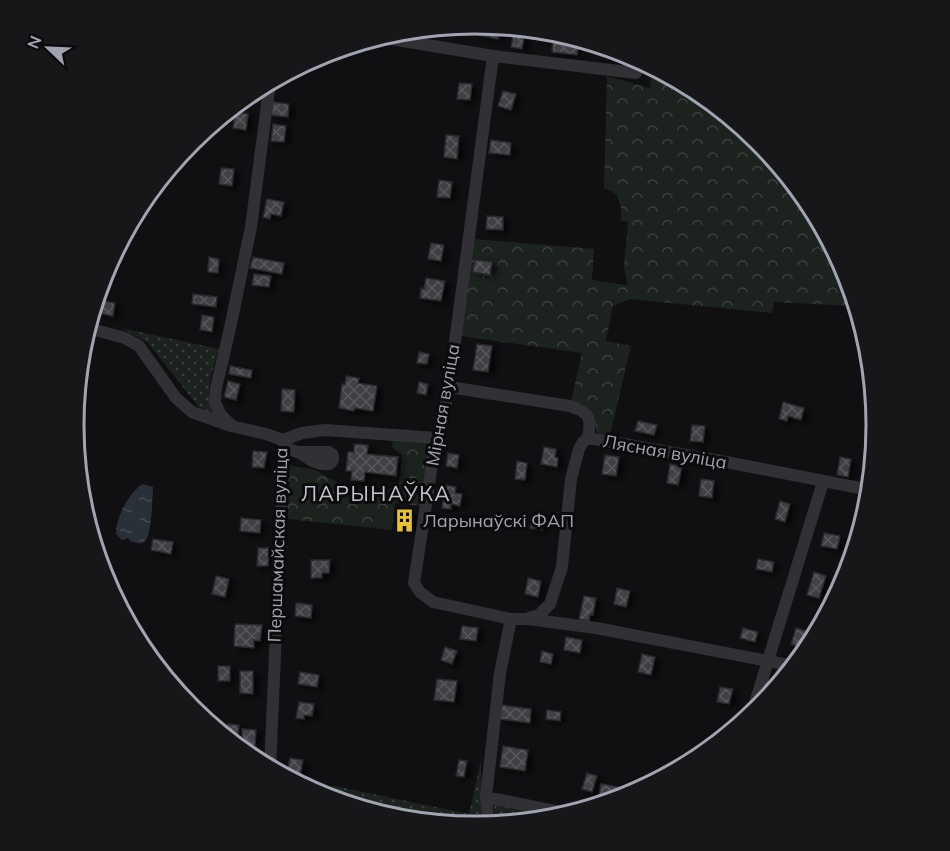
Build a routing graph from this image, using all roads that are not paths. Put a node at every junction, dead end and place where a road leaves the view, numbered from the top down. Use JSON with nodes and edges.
{"nodes":[{"id":1,"x":404,"y":41,"type":"edge"},
{"id":2,"x":493,"y":56,"type":"junction"},
{"id":3,"x":636,"y":73,"type":"dead end"},
{"id":4,"x":268,"y":94,"type":"edge"},
{"id":5,"x":96,"y":330,"type":"edge"},
{"id":6,"x":448,"y":387,"type":"junction"},
{"id":7,"x":231,"y":426,"type":"junction"},
{"id":8,"x":436,"y":438,"type":"junction"},
{"id":9,"x":588,"y":438,"type":"junction"},
{"id":10,"x":284,"y":444,"type":"junction"},
{"id":11,"x":299,"y":452,"type":"dead end"},
{"id":12,"x":823,"y":482,"type":"junction"},
{"id":13,"x":861,"y":488,"type":"edge"},
{"id":14,"x":511,"y":619,"type":"junction"},
{"id":15,"x":528,"y":619,"type":"junction"},
{"id":16,"x":768,"y":661,"type":"junction"},
{"id":17,"x":785,"y":664,"type":"edge"},
{"id":18,"x":757,"y":695,"type":"edge"},
{"id":19,"x":270,"y":759,"type":"edge"},
{"id":20,"x":486,"y":803,"type":"junction"},
{"id":21,"x":542,"y":810,"type":"edge"},
{"id":22,"x":488,"y":816,"type":"edge"}],
"edges":[{"from":1,"to":2,"type":"street"},
{"from":2,"to":3,"type":"street"},
{"from":2,"to":6,"type":"street","name":"Мірная вуліца"},
{"from":4,"to":7,"type":"street"},
{"from":5,"to":7,"type":"street","name":"Першамайская вуліца"},
{"from":6,"to":8,"type":"street","name":"Мірная вуліца"},
{"from":6,"to":9,"type":"street","name":"Лясная вуліца"},
{"from":7,"to":10,"type":"street","name":"Першамайская вуліца"},
{"from":8,"to":10,"type":"street"},
{"from":8,"to":14,"type":"street","name":"Мірная вуліца"},
{"from":9,"to":12,"type":"street","name":"Лясная вуліца"},
{"from":9,"to":15,"type":"street"},
{"from":10,"to":11,"type":"street"},
{"from":10,"to":19,"type":"street","name":"Першамайская вуліца"},
{"from":12,"to":13,"type":"street","name":"Лясная вуліца"},
{"from":12,"to":16,"type":"street"},
{"from":14,"to":15,"type":"street"},
{"from":14,"to":20,"type":"street"},
{"from":15,"to":16,"type":"street"},
{"from":16,"to":17,"type":"street"},
{"from":16,"to":18,"type":"street"},
{"from":20,"to":21,"type":"street"},
{"from":20,"to":22,"type":"street"}]}
